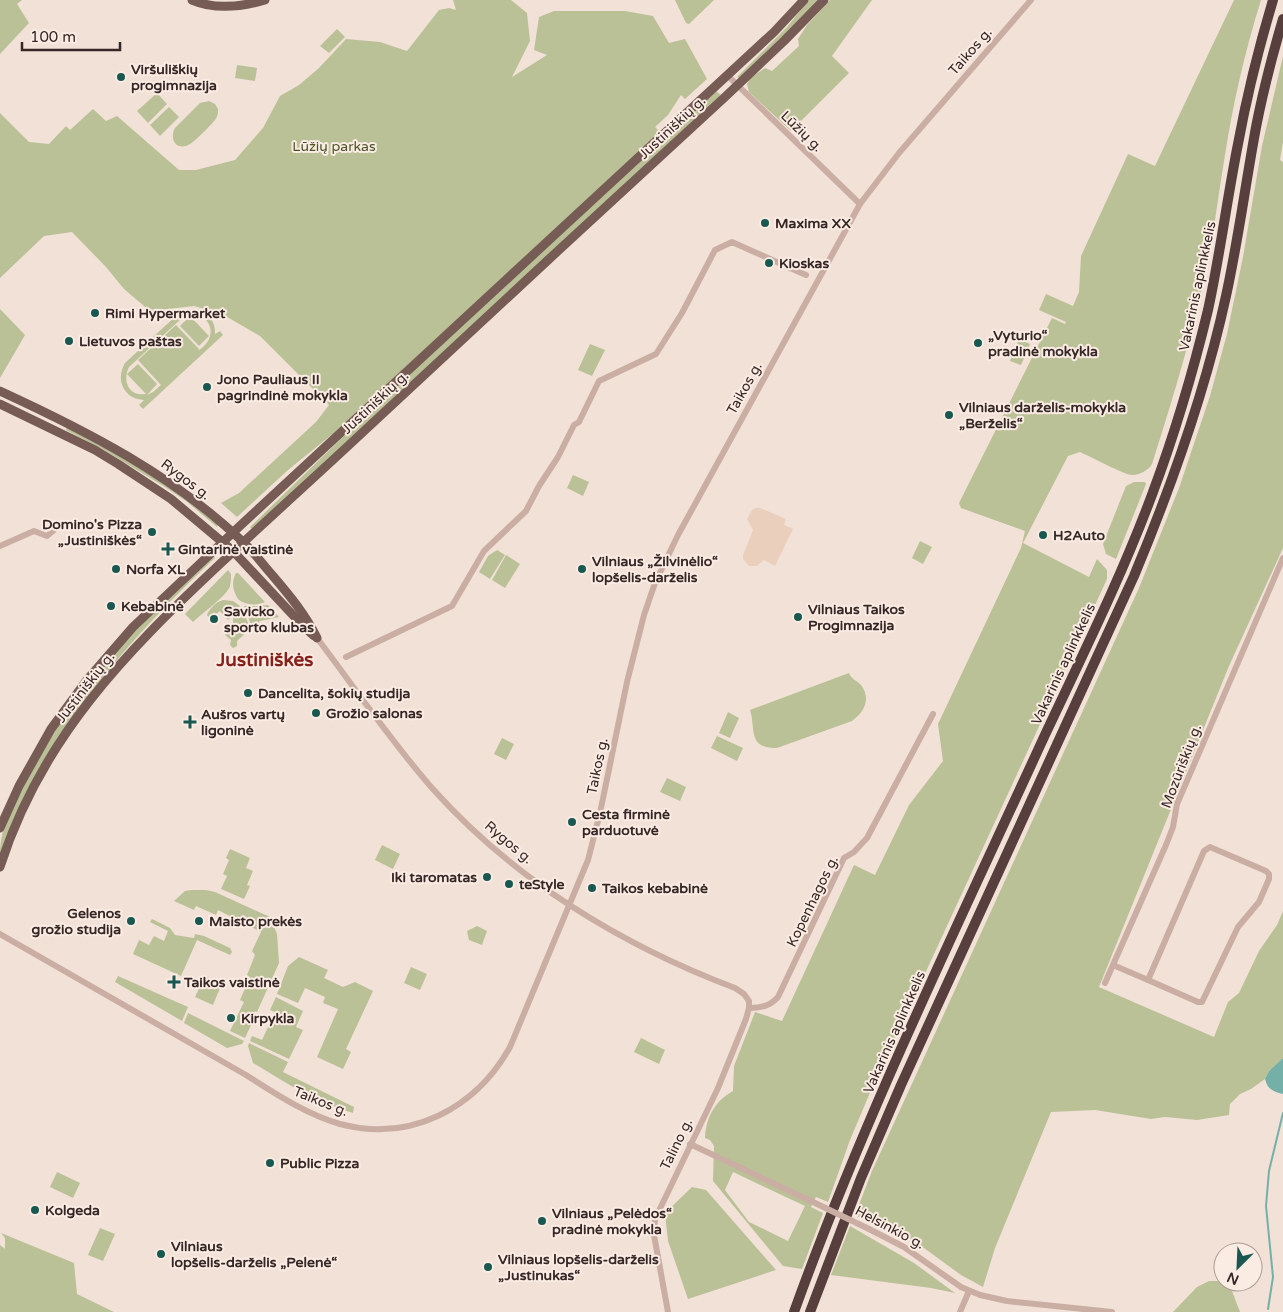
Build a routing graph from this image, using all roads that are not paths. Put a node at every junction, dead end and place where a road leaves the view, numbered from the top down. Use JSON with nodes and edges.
{"nodes":[{"id":1,"x":192,"y":0,"type":"edge"},
{"id":2,"x":265,"y":0,"type":"edge"},
{"id":3,"x":804,"y":0,"type":"edge"},
{"id":4,"x":824,"y":0,"type":"edge"},
{"id":5,"x":1031,"y":0,"type":"edge"},
{"id":6,"x":1273,"y":0,"type":"edge"},
{"id":7,"x":1283,"y":19,"type":"edge"},
{"id":8,"x":727,"y":75,"type":"junction"},
{"id":9,"x":737,"y":85,"type":"junction"},
{"id":10,"x":860,"y":204,"type":"junction"},
{"id":11,"x":806,"y":276,"type":"dead end"},
{"id":12,"x":0,"y":391,"type":"edge"},
{"id":13,"x":0,"y":404,"type":"edge"},
{"id":14,"x":54,"y":530,"type":"dead end"},
{"id":15,"x":232,"y":532,"type":"junction"},
{"id":16,"x":223,"y":542,"type":"junction"},
{"id":17,"x":243,"y":542,"type":"junction"},
{"id":18,"x":0,"y":546,"type":"edge"},
{"id":19,"x":234,"y":551,"type":"junction"},
{"id":20,"x":1283,"y":558,"type":"edge"},
{"id":21,"x":317,"y":638,"type":"junction"},
{"id":22,"x":346,"y":657,"type":"dead end"},
{"id":23,"x":933,"y":714,"type":"dead end"},
{"id":24,"x":0,"y":828,"type":"edge"},
{"id":25,"x":0,"y":867,"type":"edge"},
{"id":26,"x":569,"y":905,"type":"junction"},
{"id":27,"x":0,"y":934,"type":"edge"},
{"id":28,"x":1113,"y":965,"type":"junction"},
{"id":29,"x":1148,"y":980,"type":"junction"},
{"id":30,"x":1105,"y":983,"type":"dead end"},
{"id":31,"x":749,"y":1008,"type":"junction"},
{"id":32,"x":690,"y":1144,"type":"junction"},
{"id":33,"x":969,"y":1291,"type":"junction"},
{"id":34,"x":668,"y":1312,"type":"edge"},
{"id":35,"x":794,"y":1312,"type":"edge"},
{"id":36,"x":810,"y":1312,"type":"edge"},
{"id":37,"x":960,"y":1312,"type":"edge"},
{"id":38,"x":1112,"y":1312,"type":"edge"}],
"edges":[{"from":1,"to":2,"type":"main road"},
{"from":3,"to":8,"type":"main road","name":"Justiniškių g."},
{"from":4,"to":9,"type":"main road","name":"Justiniškių g."},
{"from":5,"to":10,"type":"street","name":"Taikos g."},
{"from":6,"to":35,"type":"highway","name":"Vakarinis aplinkkelis"},
{"from":7,"to":36,"type":"highway","name":"Vakarinis aplinkkelis"},
{"from":8,"to":9,"type":"street","name":"Lūžių g."},
{"from":8,"to":15,"type":"main road","name":"Justiniškių g."},
{"from":9,"to":10,"type":"street","name":"Lūžių g."},
{"from":9,"to":17,"type":"main road","name":"Justiniškių g."},
{"from":10,"to":26,"type":"street","name":"Taikos g."},
{"from":11,"to":22,"type":"street"},
{"from":12,"to":15,"type":"main road","name":"Rygos g."},
{"from":13,"to":16,"type":"main road","name":"Rygos g."},
{"from":14,"to":18,"type":"street"},
{"from":15,"to":16,"type":"main road","name":"Justiniškių g."},
{"from":15,"to":17,"type":"main road","name":"Rygos g."},
{"from":16,"to":19,"type":"main road","name":"Rygos g."},
{"from":16,"to":24,"type":"main road","name":"Justiniškių g."},
{"from":17,"to":19,"type":"main road","name":"Justiniškių g."},
{"from":17,"to":21,"type":"main road","name":"Rygos g."},
{"from":19,"to":21,"type":"main road","name":"Rygos g."},
{"from":19,"to":25,"type":"main road","name":"Justiniškių g."},
{"from":20,"to":28,"type":"street","name":"Mozūriškių g."},
{"from":21,"to":26,"type":"street","name":"Rygos g."},
{"from":23,"to":31,"type":"street","name":"Kopenhagos g."},
{"from":26,"to":27,"type":"street","name":"Taikos g."},
{"from":26,"to":31,"type":"street","name":"Rygos g."},
{"from":28,"to":29,"type":"street"},
{"from":28,"to":30,"type":"street","name":"Mozūriškių g."},
{"from":29,"to":29,"type":"street"},
{"from":31,"to":32,"type":"street","name":"Talino g."},
{"from":32,"to":33,"type":"street","name":"Helsinkio g.","bridge":true},
{"from":32,"to":34,"type":"street","name":"Talino g."},
{"from":33,"to":37,"type":"street"},
{"from":33,"to":38,"type":"street","name":"Helsinkio g."}]}
